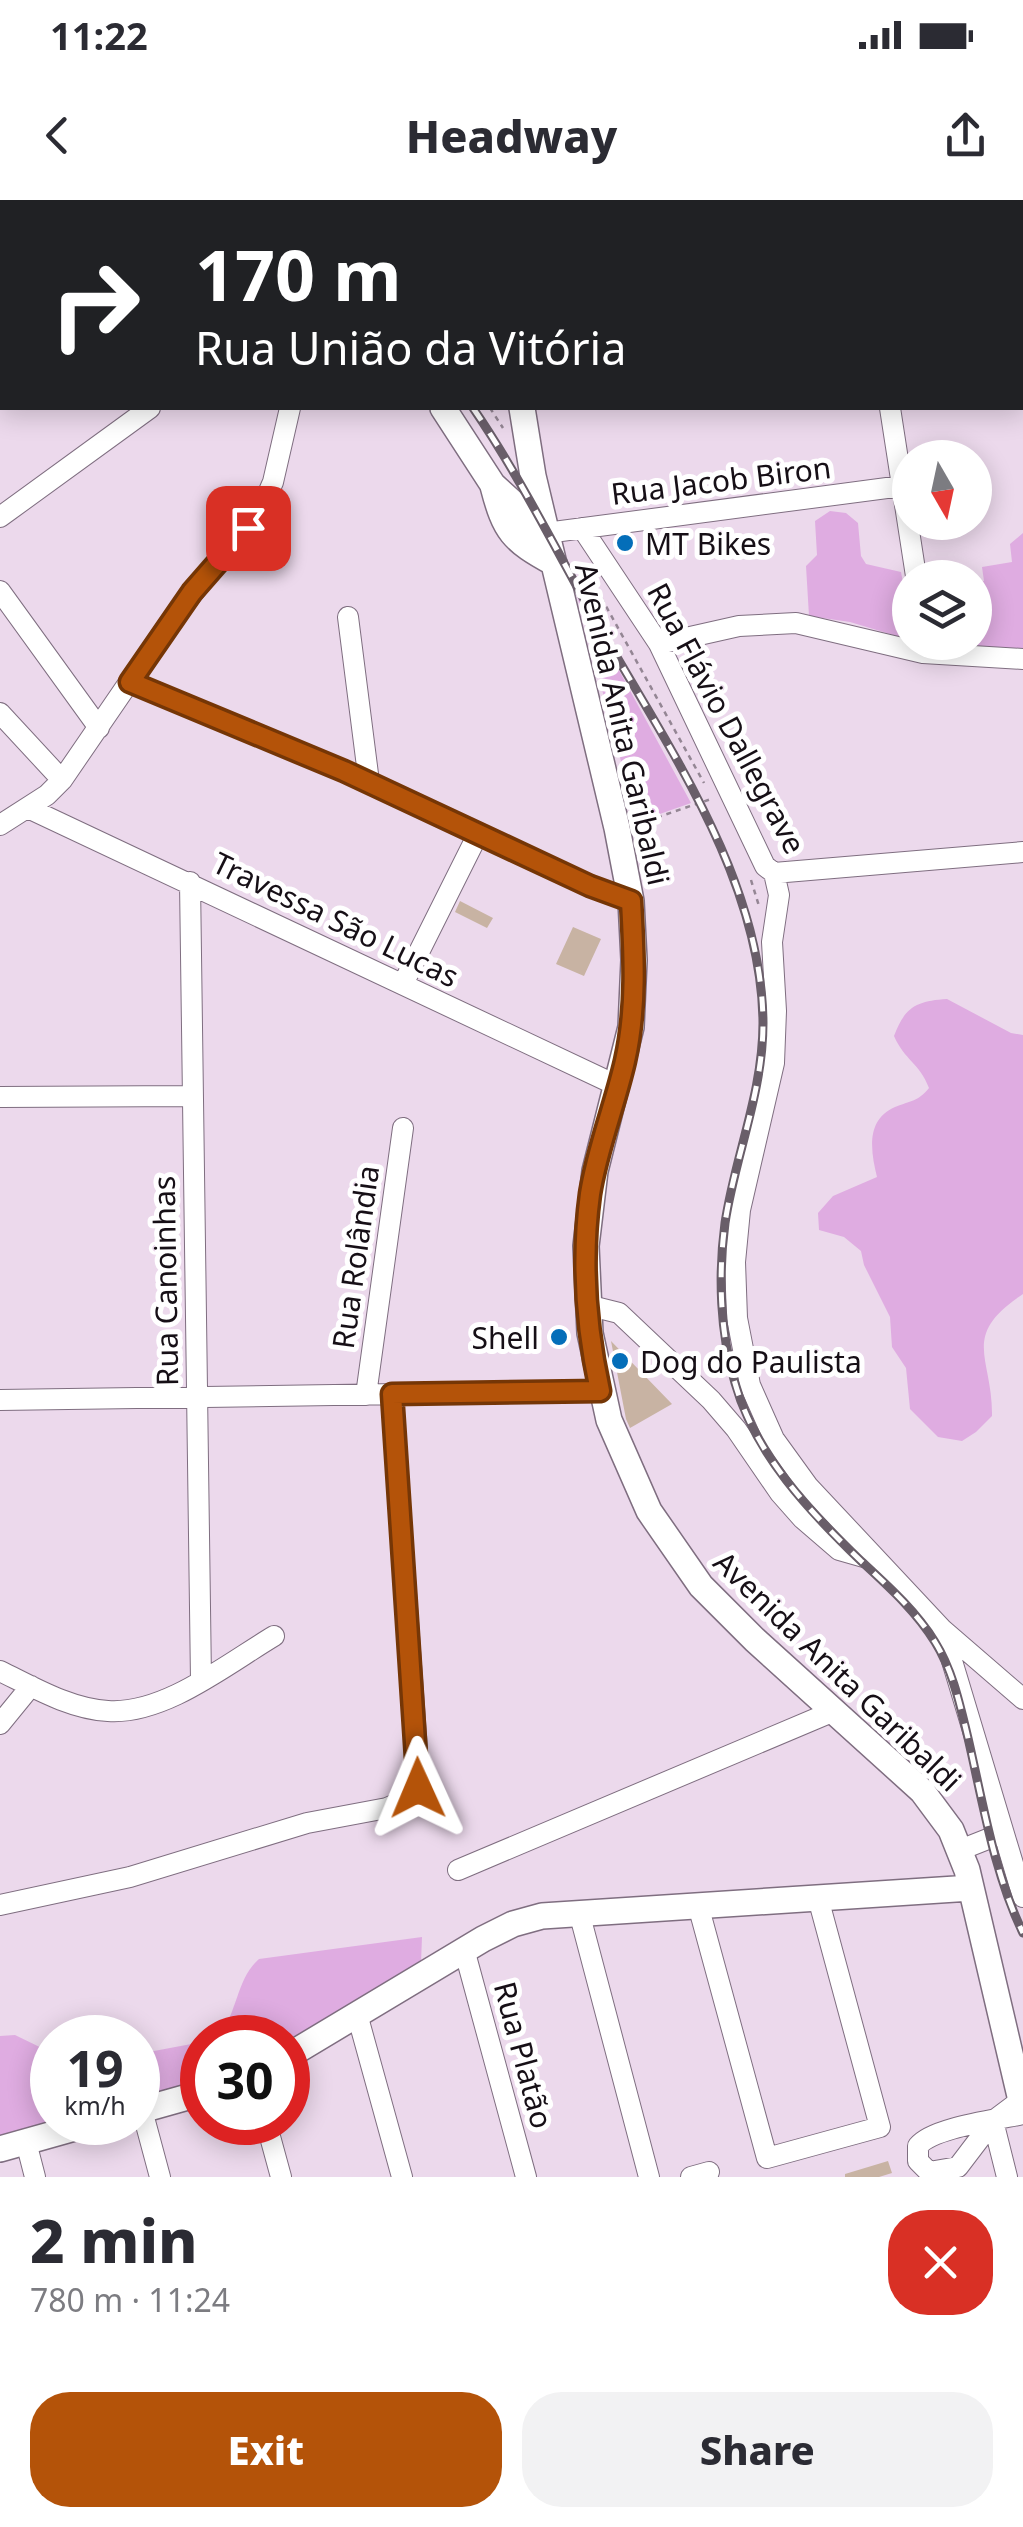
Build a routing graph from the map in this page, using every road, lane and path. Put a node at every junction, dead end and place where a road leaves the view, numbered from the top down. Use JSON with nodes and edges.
{"nodes":[{"id":1,"x":147,"y":410,"type":"edge"},
{"id":2,"x":290,"y":410,"type":"edge"},
{"id":3,"x":444,"y":410,"type":"edge"},
{"id":4,"x":491,"y":410,"type":"edge"},
{"id":5,"x":522,"y":410,"type":"edge"},
{"id":6,"x":890,"y":410,"type":"edge"},
{"id":7,"x":505,"y":432,"type":"dead end"},
{"id":8,"x":895,"y":440,"type":"edge"},
{"id":9,"x":533,"y":476,"type":"junction"},
{"id":10,"x":892,"y":487,"type":"edge"},
{"id":11,"x":498,"y":491,"type":"junction"},
{"id":12,"x":0,"y":518,"type":"edge"},
{"id":13,"x":582,"y":528,"type":"junction"},
{"id":14,"x":546,"y":533,"type":"junction"},
{"id":15,"x":566,"y":557,"type":"junction"},
{"id":16,"x":0,"y":590,"type":"edge"},
{"id":17,"x":348,"y":618,"type":"dead end"},
{"id":18,"x":658,"y":644,"type":"junction"},
{"id":19,"x":1023,"y":659,"type":"edge"},
{"id":20,"x":130,"y":682,"type":"junction"},
{"id":21,"x":0,"y":713,"type":"edge"},
{"id":22,"x":99,"y":728,"type":"junction"},
{"id":23,"x":62,"y":780,"type":"junction"},
{"id":24,"x":703,"y":781,"type":"dead end"},
{"id":25,"x":368,"y":782,"type":"junction"},
{"id":26,"x":712,"y":798,"type":"dead end"},
{"id":27,"x":28,"y":808,"type":"junction"},
{"id":28,"x":0,"y":825,"type":"edge"},
{"id":29,"x":617,"y":828,"type":"junction"},
{"id":30,"x":478,"y":834,"type":"junction"},
{"id":31,"x":1023,"y":852,"type":"edge"},
{"id":32,"x":774,"y":873,"type":"junction"},
{"id":33,"x":750,"y":877,"type":"dead end"},
{"id":34,"x":190,"y":882,"type":"junction"},
{"id":35,"x":755,"y":889,"type":"dead end"},
{"id":36,"x":631,"y":901,"type":"junction"},
{"id":37,"x":403,"y":984,"type":"junction"},
{"id":38,"x":618,"y":1086,"type":"junction"},
{"id":39,"x":193,"y":1096,"type":"junction"},
{"id":40,"x":0,"y":1097,"type":"edge"},
{"id":41,"x":402,"y":1128,"type":"dead end"},
{"id":42,"x":587,"y":1305,"type":"junction"},
{"id":43,"x":600,"y":1391,"type":"junction"},
{"id":44,"x":366,"y":1394,"type":"junction"},
{"id":45,"x":392,"y":1394,"type":"junction"},
{"id":46,"x":197,"y":1397,"type":"junction"},
{"id":47,"x":0,"y":1400,"type":"edge"},
{"id":48,"x":876,"y":1561,"type":"junction"},
{"id":49,"x":942,"y":1630,"type":"junction"},
{"id":50,"x":274,"y":1636,"type":"dead end"},
{"id":51,"x":0,"y":1671,"type":"edge"},
{"id":52,"x":201,"y":1680,"type":"junction"},
{"id":53,"x":32,"y":1686,"type":"junction"},
{"id":54,"x":1023,"y":1699,"type":"edge"},
{"id":55,"x":834,"y":1710,"type":"junction"},
{"id":56,"x":0,"y":1724,"type":"edge"},
{"id":57,"x":1002,"y":1833,"type":"junction"},
{"id":58,"x":960,"y":1850,"type":"junction"},
{"id":59,"x":458,"y":1870,"type":"dead end"},
{"id":60,"x":972,"y":1888,"type":"junction"},
{"id":61,"x":1023,"y":1897,"type":"edge"},
{"id":62,"x":818,"y":1898,"type":"junction"},
{"id":63,"x":0,"y":1905,"type":"edge"},
{"id":64,"x":698,"y":1905,"type":"junction"},
{"id":65,"x":579,"y":1912,"type":"junction"},
{"id":66,"x":464,"y":1950,"type":"junction"},
{"id":67,"x":357,"y":2014,"type":"junction"},
{"id":68,"x":310,"y":2043,"type":"edge"},
{"id":69,"x":1022,"y":2108,"type":"edge"},
{"id":70,"x":993,"y":2121,"type":"junction"},
{"id":71,"x":30,"y":2141,"type":"edge"},
{"id":72,"x":26,"y":2142,"type":"junction"},
{"id":73,"x":150,"y":2145,"type":"edge"},
{"id":74,"x":272,"y":2145,"type":"edge"},
{"id":75,"x":0,"y":2148,"type":"edge"},
{"id":76,"x":952,"y":2173,"type":"edge"},
{"id":77,"x":36,"y":2177,"type":"edge"},
{"id":78,"x":160,"y":2177,"type":"edge"},
{"id":79,"x":281,"y":2177,"type":"edge"},
{"id":80,"x":402,"y":2177,"type":"edge"},
{"id":81,"x":526,"y":2177,"type":"edge"},
{"id":82,"x":649,"y":2177,"type":"edge"},
{"id":83,"x":1007,"y":2177,"type":"edge"}],
"edges":[{"from":1,"to":12,"type":"street"},
{"from":2,"to":20,"type":"street"},
{"from":3,"to":11,"type":"main road"},
{"from":4,"to":7,"type":"path"},
{"from":5,"to":9,"type":"main road","name":"Avenida Anita Garibaldi"},
{"from":6,"to":8,"type":"street"},
{"from":9,"to":11,"type":"main road"},
{"from":9,"to":14,"type":"main road","name":"Avenida Anita Garibaldi"},
{"from":10,"to":13,"type":"street","name":"Rua Jacob Biron"},
{"from":11,"to":14,"type":"main road"},
{"from":11,"to":15,"type":"main road"},
{"from":13,"to":14,"type":"street","name":"Rua Jacob Biron"},
{"from":13,"to":18,"type":"street","name":"Rua Flávio Dallegrave"},
{"from":14,"to":15,"type":"main road","name":"Avenida Anita Garibaldi"},
{"from":15,"to":24,"type":"path"},
{"from":15,"to":29,"type":"main road","name":"Avenida Anita Garibaldi"},
{"from":16,"to":22,"type":"street"},
{"from":17,"to":25,"type":"street"},
{"from":18,"to":19,"type":"street"},
{"from":18,"to":32,"type":"street","name":"Rua Flávio Dallegrave"},
{"from":20,"to":22,"type":"street"},
{"from":20,"to":25,"type":"street"},
{"from":21,"to":23,"type":"street"},
{"from":22,"to":23,"type":"street"},
{"from":23,"to":27,"type":"street"},
{"from":25,"to":30,"type":"street"},
{"from":26,"to":29,"type":"path"},
{"from":27,"to":28,"type":"street"},
{"from":27,"to":34,"type":"street","name":"Travessa São Lucas"},
{"from":29,"to":36,"type":"main road","name":"Avenida Anita Garibaldi"},
{"from":30,"to":36,"type":"street"},
{"from":30,"to":37,"type":"street"},
{"from":31,"to":32,"type":"street"},
{"from":32,"to":48,"type":"street","name":"Rua Flávio Dallegrave"},
{"from":33,"to":35,"type":"path"},
{"from":34,"to":37,"type":"street","name":"Travessa São Lucas"},
{"from":34,"to":39,"type":"street","name":"Rua Canoinhas"},
{"from":36,"to":38,"type":"main road","name":"Avenida Anita Garibaldi"},
{"from":37,"to":38,"type":"street","name":"Travessa São Lucas"},
{"from":38,"to":42,"type":"main road","name":"Avenida Anita Garibaldi"},
{"from":39,"to":40,"type":"street"},
{"from":39,"to":46,"type":"street","name":"Rua Canoinhas"},
{"from":41,"to":44,"type":"street","name":"Rua Rolândia"},
{"from":42,"to":43,"type":"main road","name":"Avenida Anita Garibaldi"},
{"from":42,"to":48,"type":"street"},
{"from":43,"to":45,"type":"street"},
{"from":43,"to":55,"type":"main road","name":"Avenida Anita Garibaldi"},
{"from":44,"to":45,"type":"street"},
{"from":44,"to":46,"type":"street"},
{"from":45,"to":63,"type":"street"},
{"from":46,"to":47,"type":"street"},
{"from":46,"to":52,"type":"street","name":"Rua Canoinhas"},
{"from":48,"to":49,"type":"street","name":"Rua Flávio Dallegrave"},
{"from":49,"to":54,"type":"street","name":"Rua Flávio Dallegrave"},
{"from":49,"to":57,"type":"street"},
{"from":50,"to":52,"type":"street"},
{"from":51,"to":53,"type":"street"},
{"from":52,"to":53,"type":"street"},
{"from":53,"to":56,"type":"street"},
{"from":55,"to":58,"type":"main road","name":"Avenida Anita Garibaldi"},
{"from":55,"to":59,"type":"street"},
{"from":57,"to":58,"type":"street"},
{"from":57,"to":61,"type":"street"},
{"from":58,"to":60,"type":"main road","name":"Avenida Anita Garibaldi"},
{"from":60,"to":62,"type":"main road"},
{"from":60,"to":69,"type":"main road","name":"Avenida Anita Garibaldi"},
{"from":62,"to":64,"type":"main road"},
{"from":62,"to":64,"type":"street"},
{"from":64,"to":65,"type":"main road"},
{"from":65,"to":66,"type":"main road"},
{"from":65,"to":82,"type":"street"},
{"from":66,"to":67,"type":"main road"},
{"from":66,"to":81,"type":"street","name":"Rua Platão"},
{"from":67,"to":68,"type":"main road"},
{"from":67,"to":80,"type":"street"},
{"from":69,"to":70,"type":"street"},
{"from":70,"to":76,"type":"street"},
{"from":70,"to":76,"type":"street"},
{"from":70,"to":83,"type":"street"},
{"from":71,"to":72,"type":"main road"},
{"from":72,"to":75,"type":"main road"},
{"from":72,"to":77,"type":"street"},
{"from":73,"to":78,"type":"street"},
{"from":74,"to":79,"type":"street"}]}
